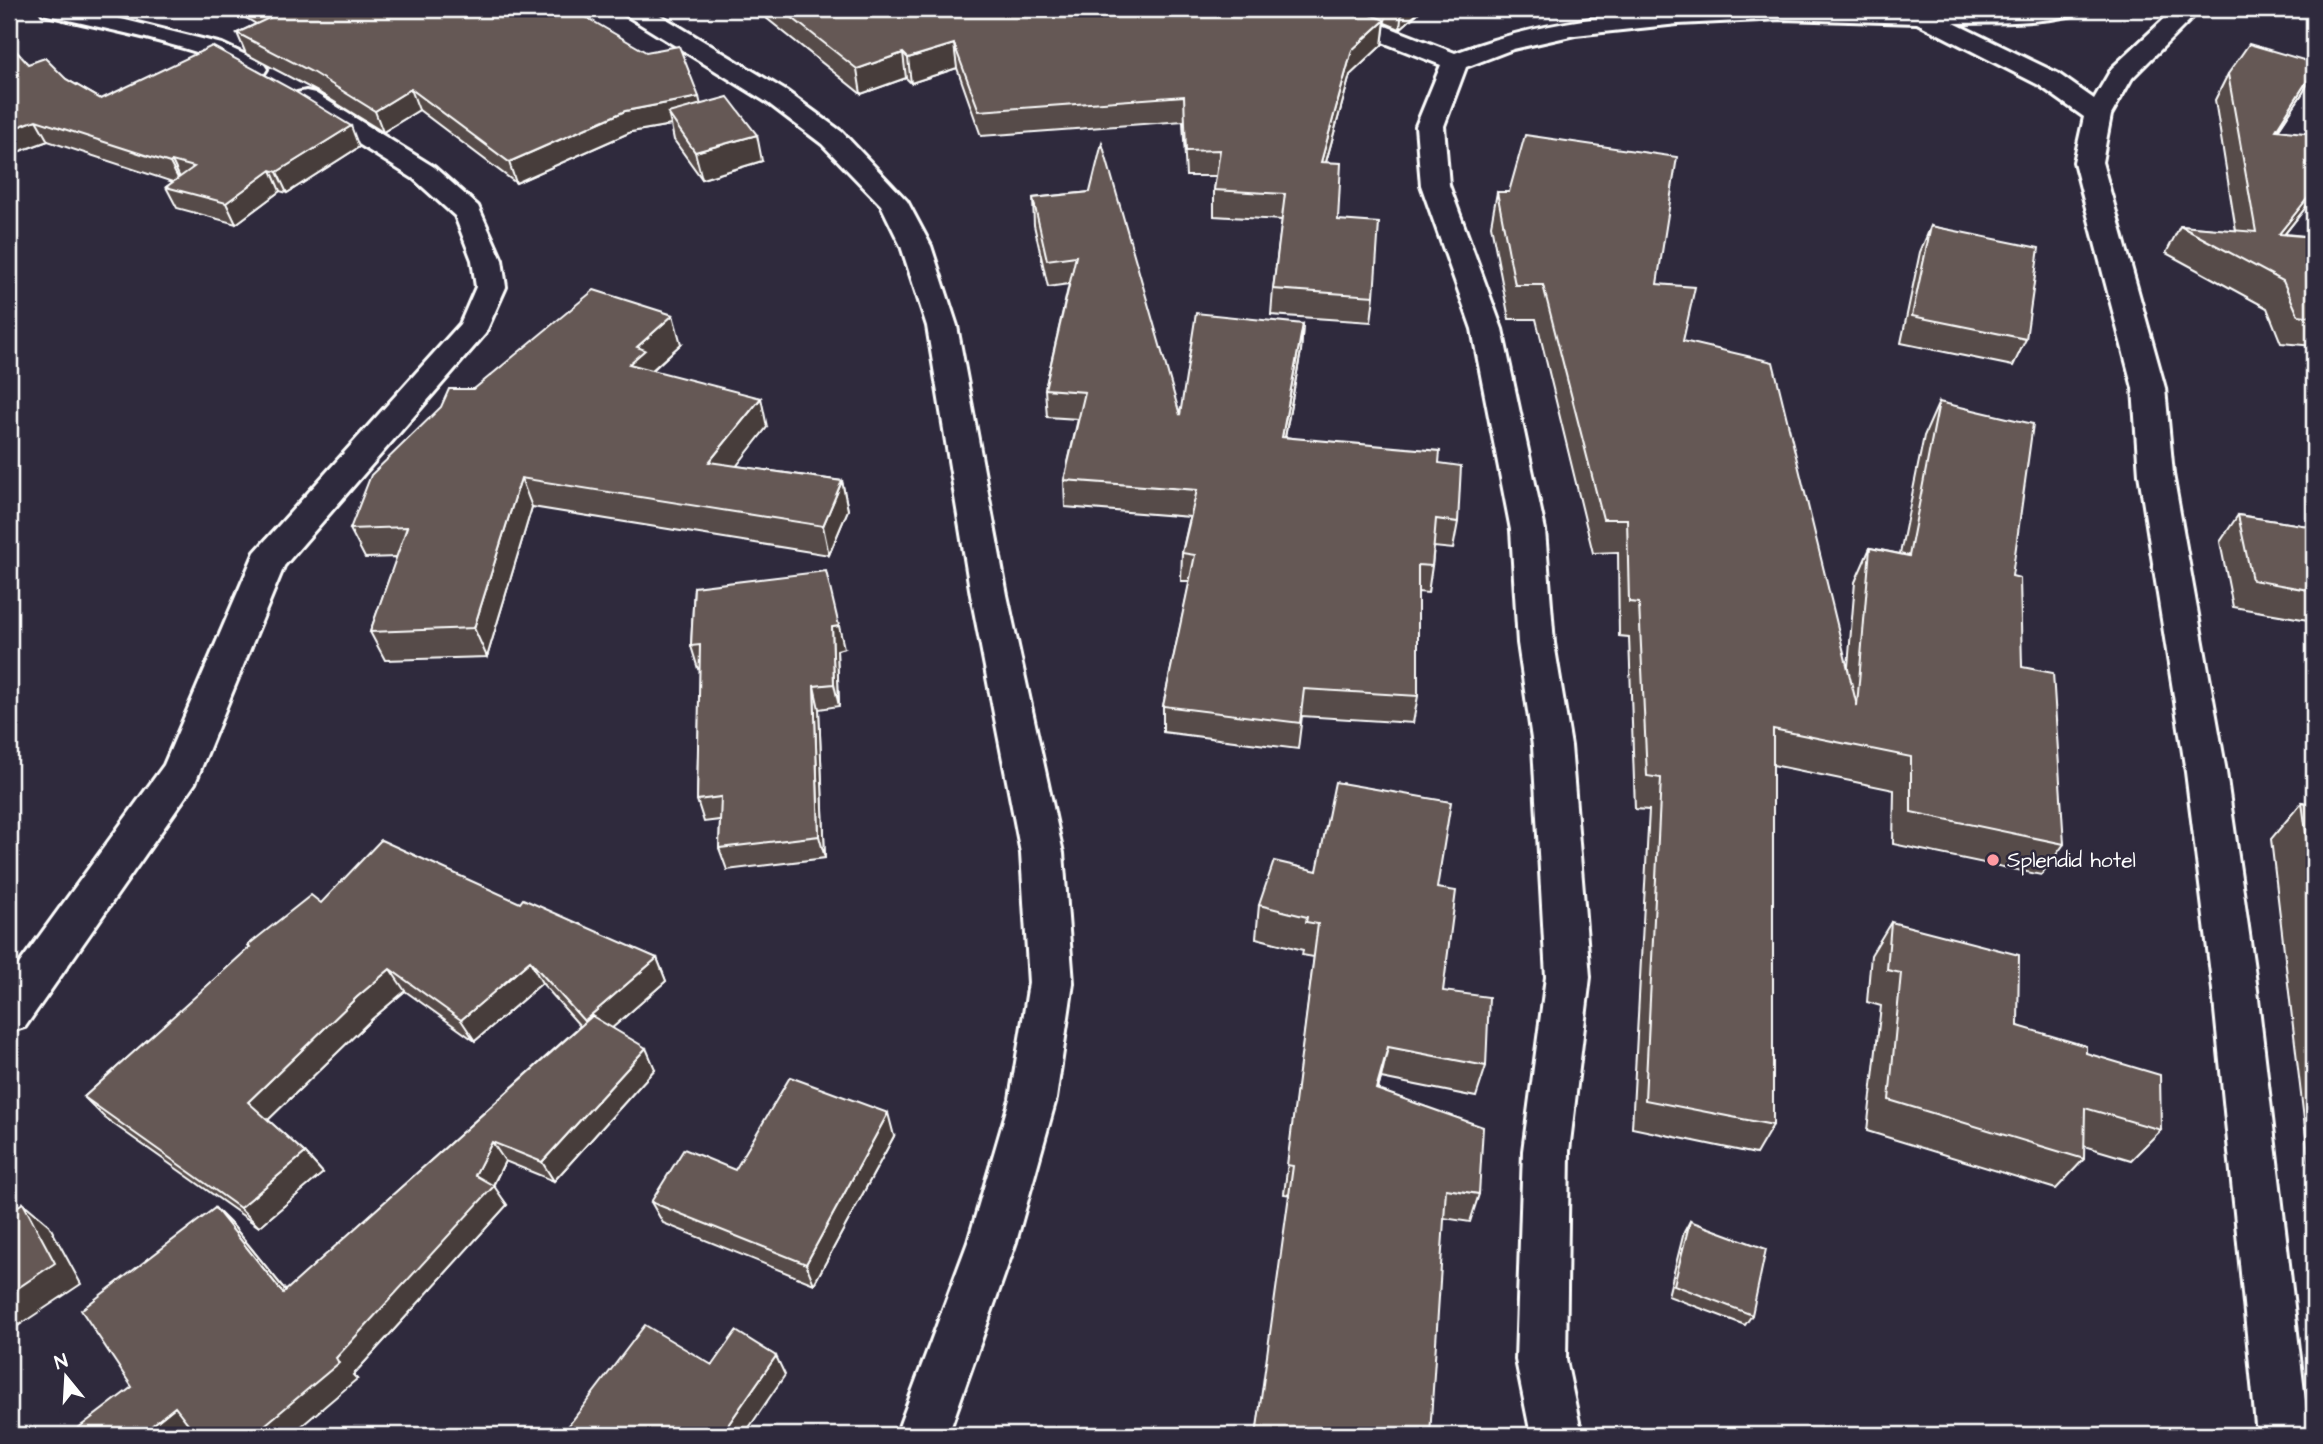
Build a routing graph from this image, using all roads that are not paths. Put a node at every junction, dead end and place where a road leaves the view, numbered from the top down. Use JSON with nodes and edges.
{"nodes":[{"id":1,"x":52,"y":9,"type":"edge"},
{"id":2,"x":633,"y":9,"type":"edge"},
{"id":3,"x":1320,"y":9,"type":"edge"},
{"id":4,"x":2068,"y":9,"type":"edge"},
{"id":5,"x":2189,"y":9,"type":"edge"},
{"id":6,"x":1920,"y":16,"type":"junction"},
{"id":7,"x":1455,"y":62,"type":"junction"},
{"id":8,"x":2098,"y":115,"type":"junction"},
{"id":9,"x":9,"y":1013,"type":"edge"},
{"id":10,"x":922,"y":1435,"type":"edge"},
{"id":11,"x":1558,"y":1435,"type":"edge"},
{"id":12,"x":2283,"y":1435,"type":"edge"}],
"edges":[{"from":1,"to":9,"type":"street"},
{"from":2,"to":10,"type":"street"},
{"from":3,"to":7,"type":"street"},
{"from":4,"to":6,"type":"street"},
{"from":5,"to":8,"type":"street"},
{"from":6,"to":7,"type":"street"},
{"from":6,"to":8,"type":"street"},
{"from":7,"to":11,"type":"street"},
{"from":8,"to":12,"type":"street"}]}
